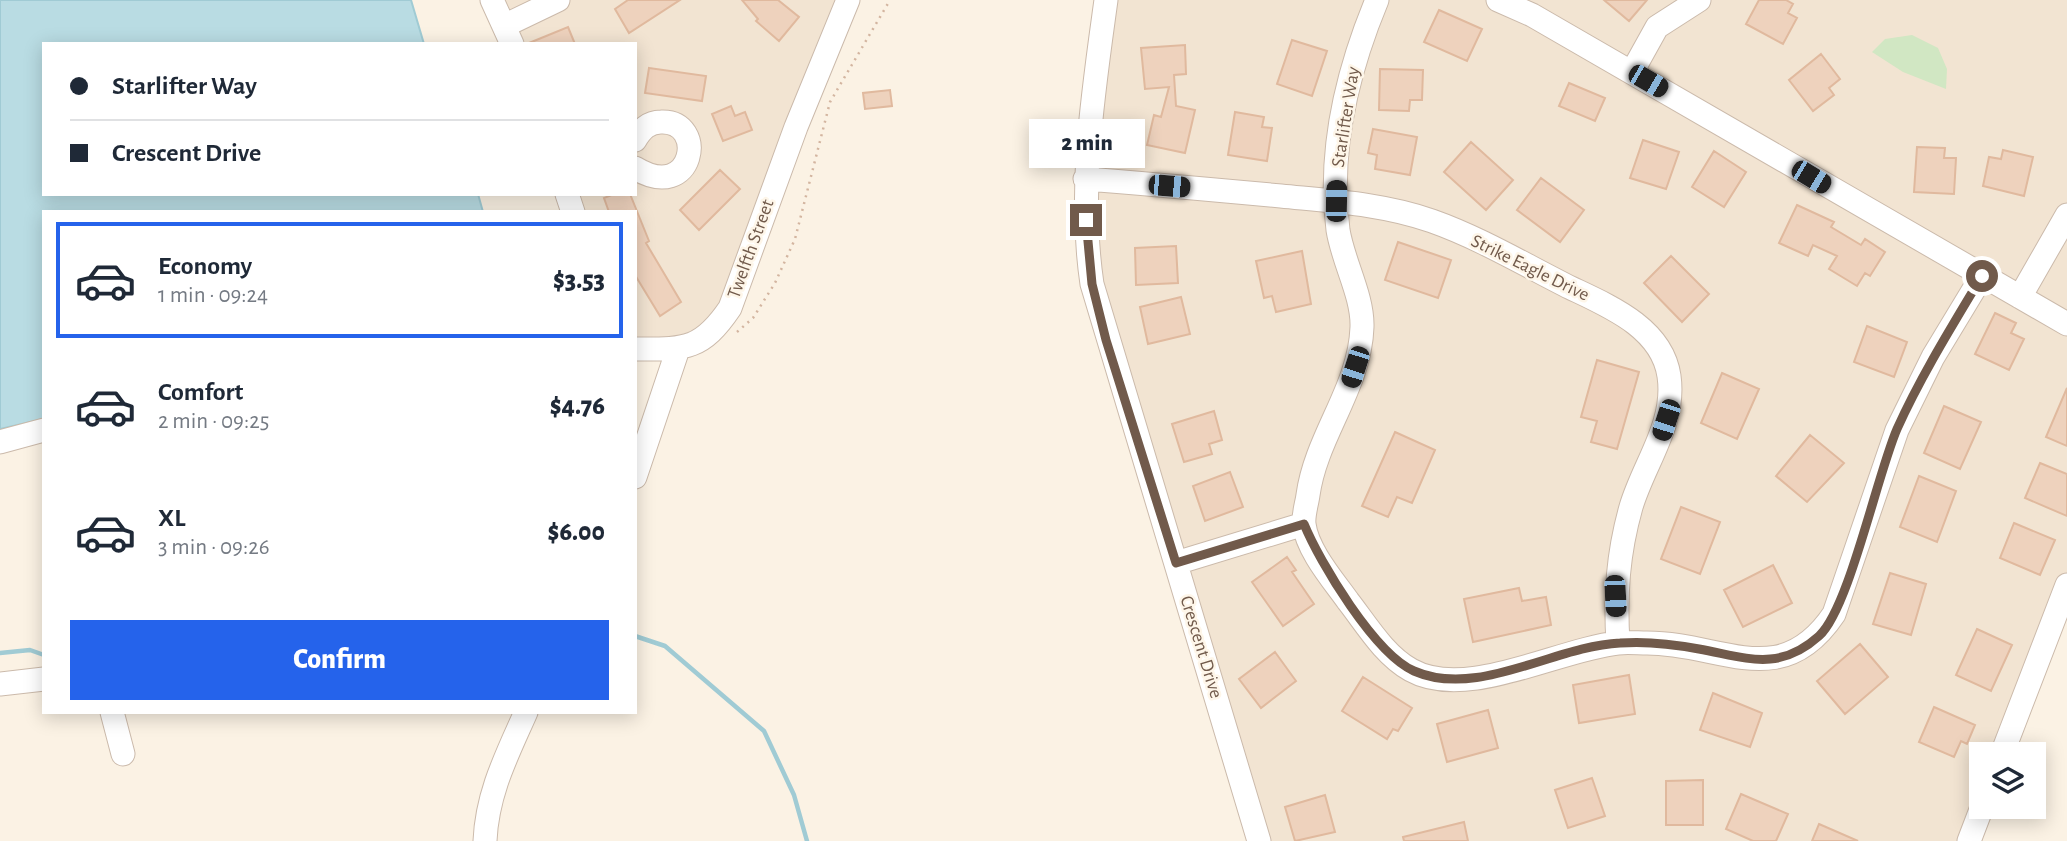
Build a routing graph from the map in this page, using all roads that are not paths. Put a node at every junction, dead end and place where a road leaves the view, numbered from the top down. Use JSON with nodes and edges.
{"nodes":[{"id":1,"x":492,"y":0,"type":"edge"},
{"id":2,"x":558,"y":0,"type":"edge"},
{"id":3,"x":1106,"y":0,"type":"edge"},
{"id":4,"x":1377,"y":0,"type":"edge"},
{"id":5,"x":1498,"y":0,"type":"edge"},
{"id":6,"x":1699,"y":0,"type":"edge"},
{"id":7,"x":839,"y":4,"type":"edge"},
{"id":8,"x":1535,"y":7,"type":"edge"},
{"id":9,"x":509,"y":34,"type":"edge"},
{"id":10,"x":1632,"y":72,"type":"junction"},
{"id":11,"x":637,"y":137,"type":"edge"},
{"id":12,"x":637,"y":169,"type":"edge"},
{"id":13,"x":1086,"y":178,"type":"junction"},
{"id":14,"x":1336,"y":201,"type":"junction"},
{"id":15,"x":2067,"y":215,"type":"edge"},
{"id":16,"x":1982,"y":276,"type":"junction"},
{"id":17,"x":2020,"y":297,"type":"junction"},
{"id":18,"x":2067,"y":324,"type":"edge"},
{"id":19,"x":637,"y":349,"type":"edge"},
{"id":20,"x":678,"y":349,"type":"junction"},
{"id":21,"x":42,"y":431,"type":"edge"},
{"id":22,"x":0,"y":442,"type":"edge"},
{"id":23,"x":637,"y":471,"type":"edge"},
{"id":24,"x":1304,"y":524,"type":"junction"},
{"id":25,"x":1176,"y":563,"type":"junction"},
{"id":26,"x":2067,"y":585,"type":"edge"},
{"id":27,"x":1618,"y":643,"type":"junction"},
{"id":28,"x":42,"y":679,"type":"edge"},
{"id":29,"x":0,"y":684,"type":"edge"},
{"id":30,"x":113,"y":714,"type":"edge"},
{"id":31,"x":525,"y":714,"type":"edge"},
{"id":32,"x":2007,"y":742,"type":"edge"},
{"id":33,"x":123,"y":754,"type":"dead end"},
{"id":34,"x":1977,"y":819,"type":"edge"},
{"id":35,"x":485,"y":841,"type":"edge"},
{"id":36,"x":1259,"y":841,"type":"edge"},
{"id":37,"x":1969,"y":841,"type":"edge"}],
"edges":[{"from":1,"to":9,"type":"street"},
{"from":2,"to":9,"type":"street"},
{"from":3,"to":13,"type":"street","name":"Crescent Drive"},
{"from":4,"to":14,"type":"street","name":"Starlifter Way"},
{"from":5,"to":8,"type":"street"},
{"from":6,"to":10,"type":"street"},
{"from":7,"to":20,"type":"street","name":"Twelfth Street"},
{"from":8,"to":10,"type":"street"},
{"from":10,"to":16,"type":"street"},
{"from":11,"to":12,"type":"street"},
{"from":13,"to":14,"type":"street","name":"Strike Eagle Drive"},
{"from":13,"to":25,"type":"street","name":"Crescent Drive"},
{"from":14,"to":24,"type":"street","name":"Starlifter Way"},
{"from":14,"to":27,"type":"street","name":"Strike Eagle Drive"},
{"from":15,"to":17,"type":"street"},
{"from":16,"to":17,"type":"street"},
{"from":16,"to":27,"type":"street"},
{"from":17,"to":18,"type":"street"},
{"from":19,"to":20,"type":"street"},
{"from":20,"to":23,"type":"street"},
{"from":21,"to":22,"type":"street"},
{"from":24,"to":25,"type":"street"},
{"from":24,"to":27,"type":"street"},
{"from":25,"to":36,"type":"street","name":"Crescent Drive"},
{"from":26,"to":32,"type":"street"},
{"from":28,"to":29,"type":"street"},
{"from":30,"to":33,"type":"street"},
{"from":31,"to":35,"type":"street"},
{"from":34,"to":37,"type":"street"}]}
